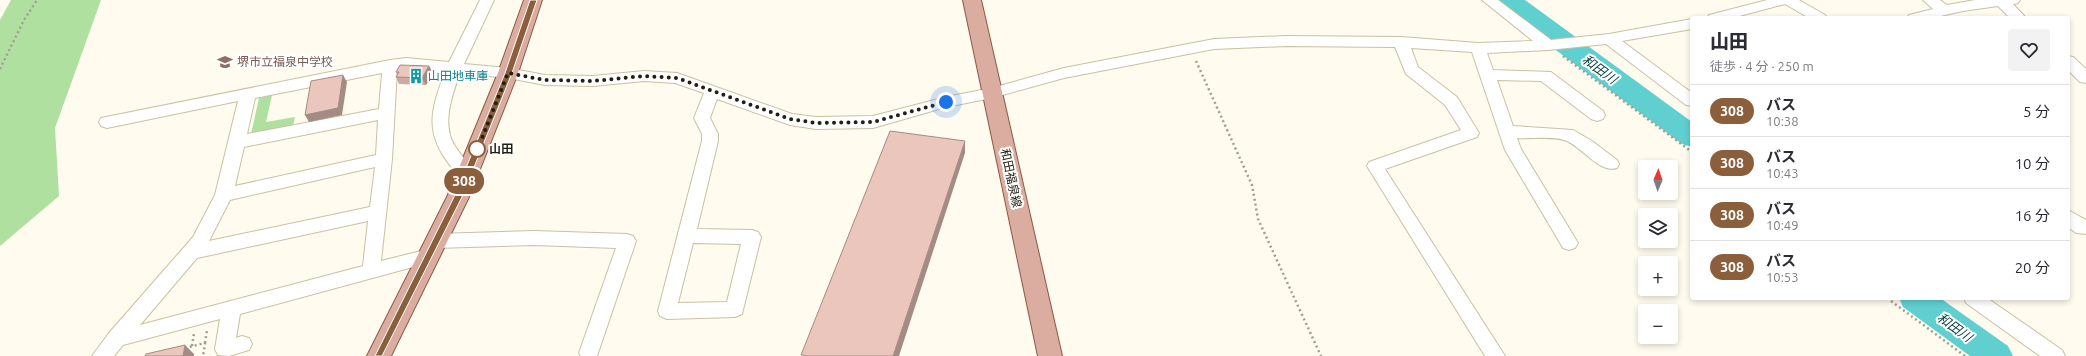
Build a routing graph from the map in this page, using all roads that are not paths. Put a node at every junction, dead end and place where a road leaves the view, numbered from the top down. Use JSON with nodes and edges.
{"nodes":[{"id":1,"x":487,"y":0,"type":"edge"},
{"id":2,"x":533,"y":0,"type":"edge"},
{"id":3,"x":972,"y":0,"type":"edge"},
{"id":4,"x":1489,"y":0,"type":"edge"},
{"id":5,"x":1785,"y":0,"type":"edge"},
{"id":6,"x":1788,"y":0,"type":"edge"},
{"id":7,"x":1930,"y":0,"type":"edge"},
{"id":8,"x":2004,"y":0,"type":"edge"},
{"id":9,"x":1953,"y":13,"type":"edge"},
{"id":10,"x":1722,"y":16,"type":"edge"},
{"id":11,"x":1816,"y":16,"type":"edge"},
{"id":12,"x":1930,"y":16,"type":"edge"},
{"id":13,"x":2017,"y":16,"type":"edge"},
{"id":14,"x":1690,"y":24,"type":"edge"},
{"id":15,"x":1609,"y":39,"type":"junction"},
{"id":16,"x":1401,"y":42,"type":"junction"},
{"id":17,"x":1553,"y":44,"type":"junction"},
{"id":18,"x":1478,"y":48,"type":"junction"},
{"id":19,"x":390,"y":65,"type":"junction"},
{"id":20,"x":2074,"y":65,"type":"edge"},
{"id":21,"x":455,"y":67,"type":"junction"},
{"id":22,"x":508,"y":73,"type":"junction"},
{"id":23,"x":1487,"y":75,"type":"junction"},
{"id":24,"x":2086,"y":78,"type":"edge"},
{"id":25,"x":712,"y":92,"type":"junction"},
{"id":26,"x":992,"y":93,"type":"junction"},
{"id":27,"x":248,"y":95,"type":"junction"},
{"id":28,"x":1690,"y":99,"type":"edge"},
{"id":29,"x":387,"y":113,"type":"junction"},
{"id":30,"x":1597,"y":115,"type":"dead end"},
{"id":31,"x":107,"y":122,"type":"dead end"},
{"id":32,"x":1507,"y":132,"type":"junction"},
{"id":33,"x":237,"y":142,"type":"junction"},
{"id":34,"x":384,"y":159,"type":"junction"},
{"id":35,"x":1611,"y":164,"type":"dead end"},
{"id":36,"x":467,"y":174,"type":"junction"},
{"id":37,"x":224,"y":195,"type":"junction"},
{"id":38,"x":378,"y":212,"type":"junction"},
{"id":39,"x":2070,"y":219,"type":"edge"},
{"id":40,"x":2086,"y":228,"type":"edge"},
{"id":41,"x":686,"y":236,"type":"junction"},
{"id":42,"x":1569,"y":243,"type":"dead end"},
{"id":43,"x":433,"y":249,"type":"junction"},
{"id":44,"x":192,"y":252,"type":"junction"},
{"id":45,"x":371,"y":272,"type":"junction"},
{"id":46,"x":1976,"y":300,"type":"edge"},
{"id":47,"x":231,"y":308,"type":"junction"},
{"id":48,"x":116,"y":339,"type":"junction"},
{"id":49,"x":242,"y":344,"type":"dead end"},
{"id":50,"x":589,"y":353,"type":"dead end"},
{"id":51,"x":102,"y":356,"type":"edge"},
{"id":52,"x":379,"y":356,"type":"edge"},
{"id":53,"x":1050,"y":356,"type":"edge"},
{"id":54,"x":1495,"y":356,"type":"edge"},
{"id":55,"x":2056,"y":356,"type":"edge"}],
"edges":[{"from":1,"to":21,"type":"street"},
{"from":2,"to":22,"type":"main road"},
{"from":3,"to":26,"type":"main road","name":"和田福泉線"},
{"from":4,"to":17,"type":"street"},
{"from":5,"to":10,"type":"street"},
{"from":6,"to":11,"type":"street"},
{"from":7,"to":9,"type":"street"},
{"from":8,"to":9,"type":"street"},
{"from":8,"to":13,"type":"street"},
{"from":9,"to":12,"type":"street"},
{"from":14,"to":15,"type":"street"},
{"from":15,"to":17,"type":"street"},
{"from":15,"to":28,"type":"street"},
{"from":16,"to":18,"type":"street"},
{"from":16,"to":26,"type":"street"},
{"from":16,"to":54,"type":"street"},
{"from":17,"to":18,"type":"street"},
{"from":18,"to":23,"type":"street"},
{"from":19,"to":21,"type":"street"},
{"from":19,"to":27,"type":"street"},
{"from":19,"to":29,"type":"street"},
{"from":20,"to":24,"type":"street"},
{"from":21,"to":22,"type":"street"},
{"from":21,"to":36,"type":"street"},
{"from":22,"to":25,"type":"street"},
{"from":22,"to":36,"type":"main road"},
{"from":23,"to":30,"type":"street"},
{"from":23,"to":32,"type":"street"},
{"from":25,"to":26,"type":"street"},
{"from":25,"to":41,"type":"street"},
{"from":26,"to":53,"type":"main road","name":"和田福泉線"},
{"from":27,"to":31,"type":"street"},
{"from":27,"to":33,"type":"street"},
{"from":29,"to":33,"type":"street"},
{"from":29,"to":34,"type":"street"},
{"from":32,"to":35,"type":"street"},
{"from":32,"to":42,"type":"street"},
{"from":33,"to":37,"type":"street"},
{"from":34,"to":37,"type":"street"},
{"from":34,"to":38,"type":"street"},
{"from":36,"to":43,"type":"main road"},
{"from":37,"to":44,"type":"street"},
{"from":38,"to":44,"type":"street"},
{"from":38,"to":45,"type":"street"},
{"from":39,"to":40,"type":"street"},
{"from":41,"to":41,"type":"street"},
{"from":43,"to":45,"type":"street"},
{"from":43,"to":50,"type":"street"},
{"from":43,"to":52,"type":"main road"},
{"from":44,"to":48,"type":"street"},
{"from":45,"to":47,"type":"street"},
{"from":46,"to":55,"type":"street"},
{"from":47,"to":48,"type":"street"},
{"from":47,"to":49,"type":"street"},
{"from":48,"to":51,"type":"street"}]}
